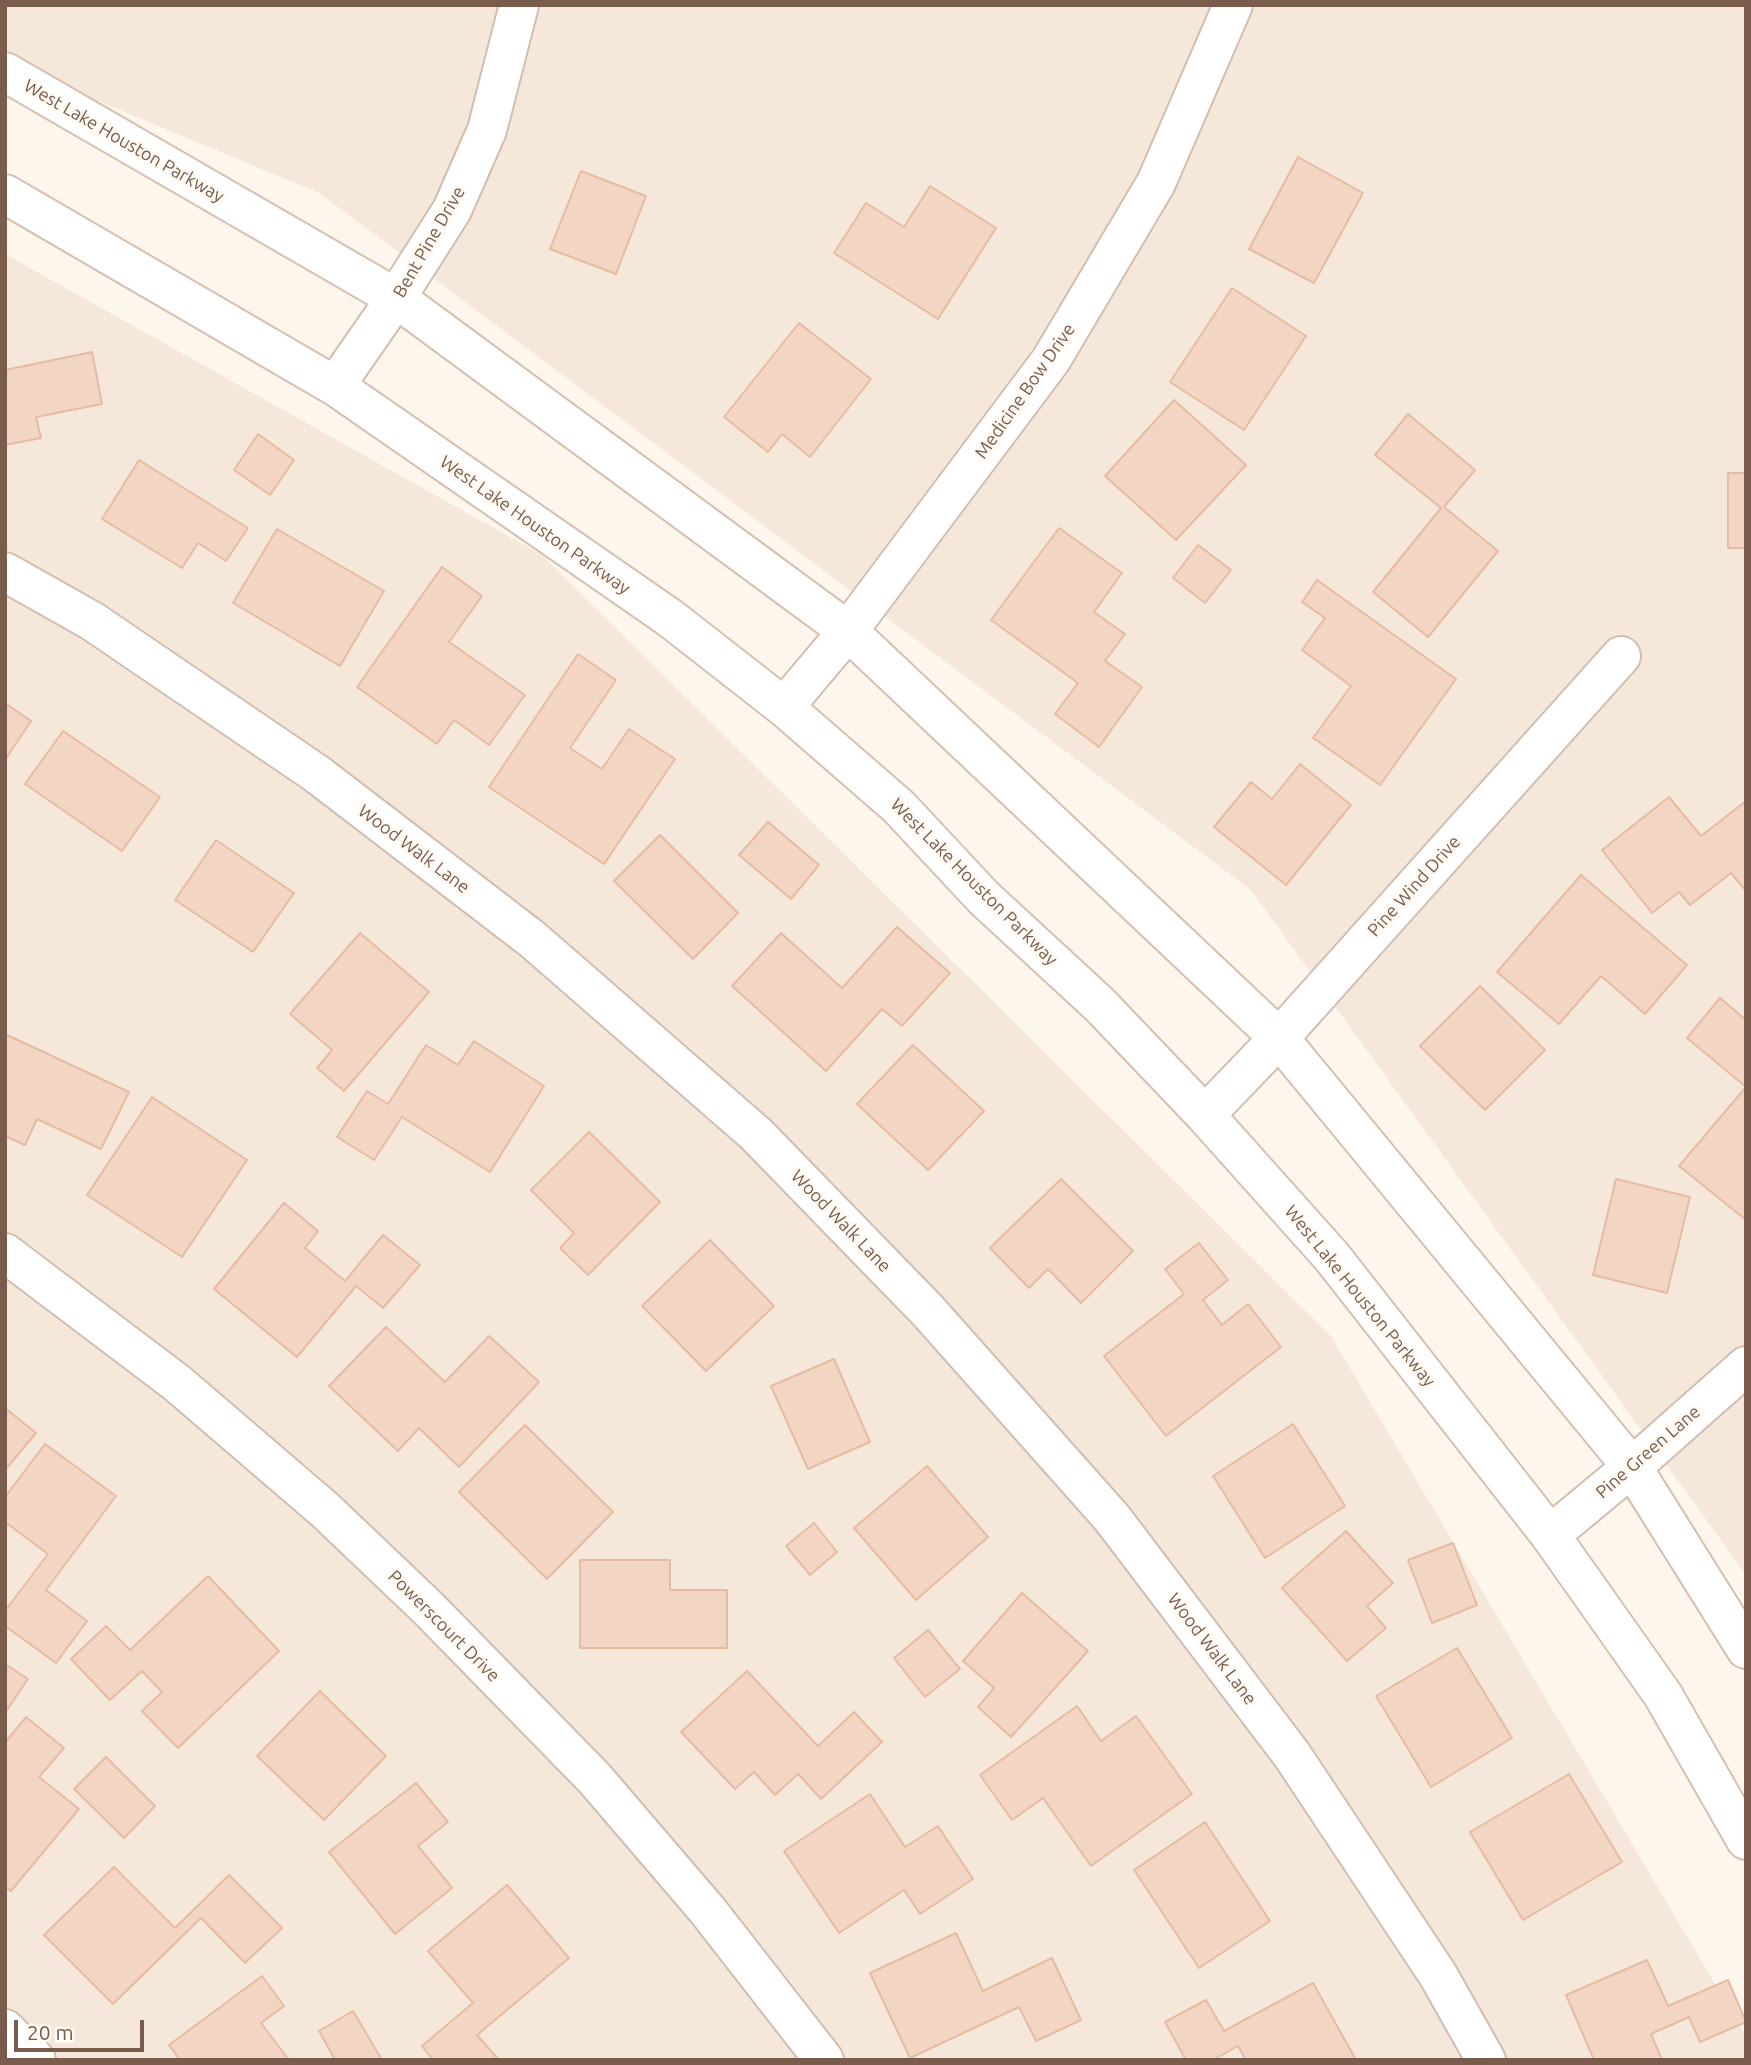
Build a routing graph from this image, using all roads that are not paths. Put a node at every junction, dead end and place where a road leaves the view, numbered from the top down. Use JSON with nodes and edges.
{"nodes":[{"id":1,"x":519,"y":5,"type":"edge"},
{"id":2,"x":1233,"y":5,"type":"edge"},
{"id":3,"x":5,"y":72,"type":"edge"},
{"id":4,"x":5,"y":194,"type":"edge"},
{"id":5,"x":396,"y":299,"type":"junction"},
{"id":6,"x":335,"y":386,"type":"junction"},
{"id":7,"x":5,"y":572,"type":"edge"},
{"id":8,"x":848,"y":631,"type":"junction"},
{"id":9,"x":1620,"y":656,"type":"dead end"},
{"id":10,"x":784,"y":707,"type":"junction"},
{"id":11,"x":1279,"y":1038,"type":"junction"},
{"id":12,"x":1205,"y":1115,"type":"junction"},
{"id":13,"x":5,"y":1253,"type":"edge"},
{"id":14,"x":1746,"y":1366,"type":"edge"},
{"id":15,"x":1632,"y":1467,"type":"junction"},
{"id":16,"x":1549,"y":1535,"type":"junction"},
{"id":17,"x":1746,"y":1649,"type":"edge"},
{"id":18,"x":1746,"y":1840,"type":"edge"},
{"id":19,"x":5,"y":2029,"type":"edge"},
{"id":20,"x":36,"y":2060,"type":"edge"},
{"id":21,"x":824,"y":2060,"type":"edge"},
{"id":22,"x":1486,"y":2060,"type":"edge"}],
"edges":[{"from":1,"to":5,"type":"street","name":"Bent Pine Drive"},
{"from":2,"to":8,"type":"street","name":"Medicine Bow Drive"},
{"from":3,"to":5,"type":"street","name":"West Lake Houston Parkway"},
{"from":4,"to":6,"type":"street","name":"West Lake Houston Parkway"},
{"from":5,"to":6,"type":"street","name":"Bent Pine Drive"},
{"from":5,"to":8,"type":"street","name":"West Lake Houston Parkway"},
{"from":6,"to":10,"type":"street","name":"West Lake Houston Parkway"},
{"from":7,"to":22,"type":"street","name":"Wood Walk Lane"},
{"from":8,"to":10,"type":"street","name":"Medicine Bow Drive"},
{"from":8,"to":11,"type":"street","name":"West Lake Houston Parkway"},
{"from":9,"to":11,"type":"street","name":"Pine Wind Drive"},
{"from":10,"to":12,"type":"street","name":"West Lake Houston Parkway"},
{"from":11,"to":12,"type":"street","name":"Pine Wind Drive"},
{"from":11,"to":15,"type":"street","name":"West Lake Houston Parkway"},
{"from":12,"to":16,"type":"street","name":"West Lake Houston Parkway"},
{"from":13,"to":21,"type":"street","name":"Powerscourt Drive"},
{"from":14,"to":15,"type":"street","name":"Pine Green Lane"},
{"from":15,"to":16,"type":"street","name":"Pine Green Lane"},
{"from":15,"to":17,"type":"street","name":"West Lake Houston Parkway"},
{"from":16,"to":18,"type":"street","name":"West Lake Houston Parkway"},
{"from":19,"to":20,"type":"street"}]}
